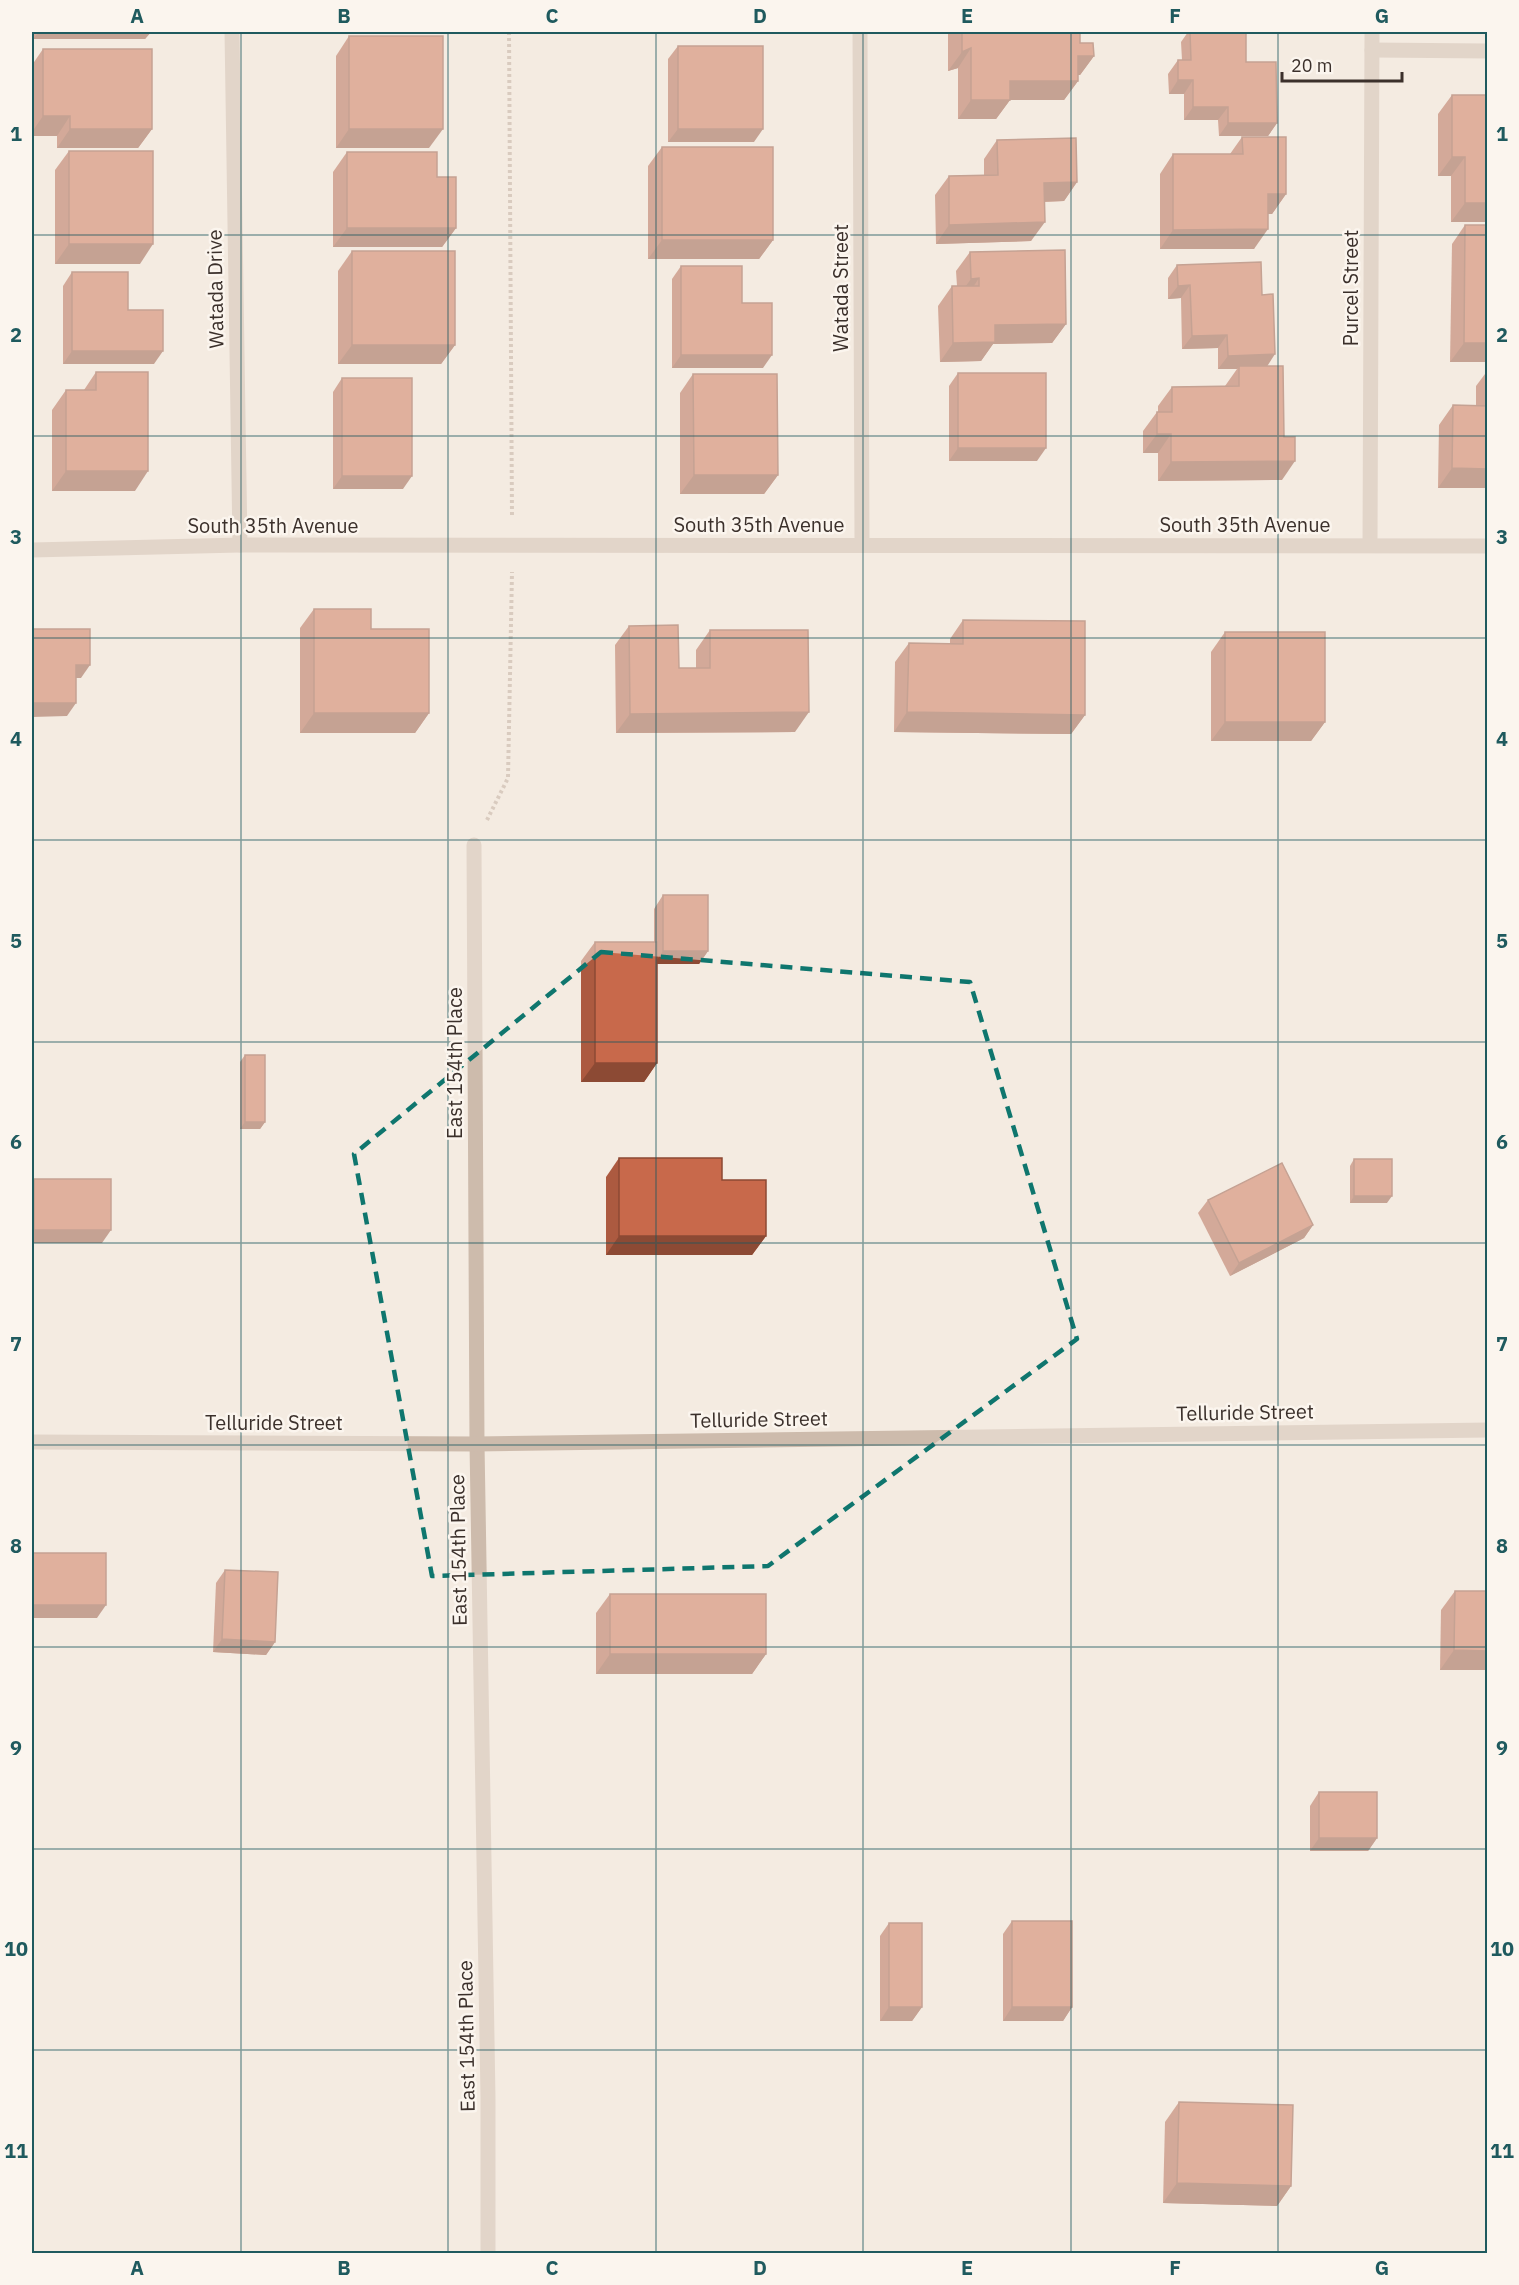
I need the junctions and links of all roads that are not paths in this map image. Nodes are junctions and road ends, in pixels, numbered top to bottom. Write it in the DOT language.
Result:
graph roads {
  1 [pos="232,32"];
  2 [pos="860,32"];
  3 [pos="1372,32"];
  4 [pos="1372,50"];
  5 [pos="1488,51"];
  6 [pos="862,544"];
  7 [pos="240,545"];
  8 [pos="1370,545"];
  9 [pos="1488,546"];
  10 [pos="32,550"];
  11 [pos="474,845"];
  12 [pos="1488,1430"];
  13 [pos="32,1442"];
  14 [pos="477,1444"];
  15 [pos="488,2253"];
  1 -- 7 [label="street, Watada Drive"];
  2 -- 6 [label="street, Watada Street"];
  3 -- 4 [label="street, Purcel Street"];
  4 -- 5 [label="street"];
  4 -- 8 [label="street, Purcel Street"];
  6 -- 7 [label="street, South 35th Avenue"];
  6 -- 8 [label="street, South 35th Avenue"];
  7 -- 10 [label="street, South 35th Avenue"];
  8 -- 9 [label="street, South 35th Avenue"];
  11 -- 14 [label="street, East 154th Place"];
  12 -- 14 [label="street, Telluride Street"];
  13 -- 14 [label="street, Telluride Street"];
  14 -- 15 [label="street, East 154th Place"];
}
